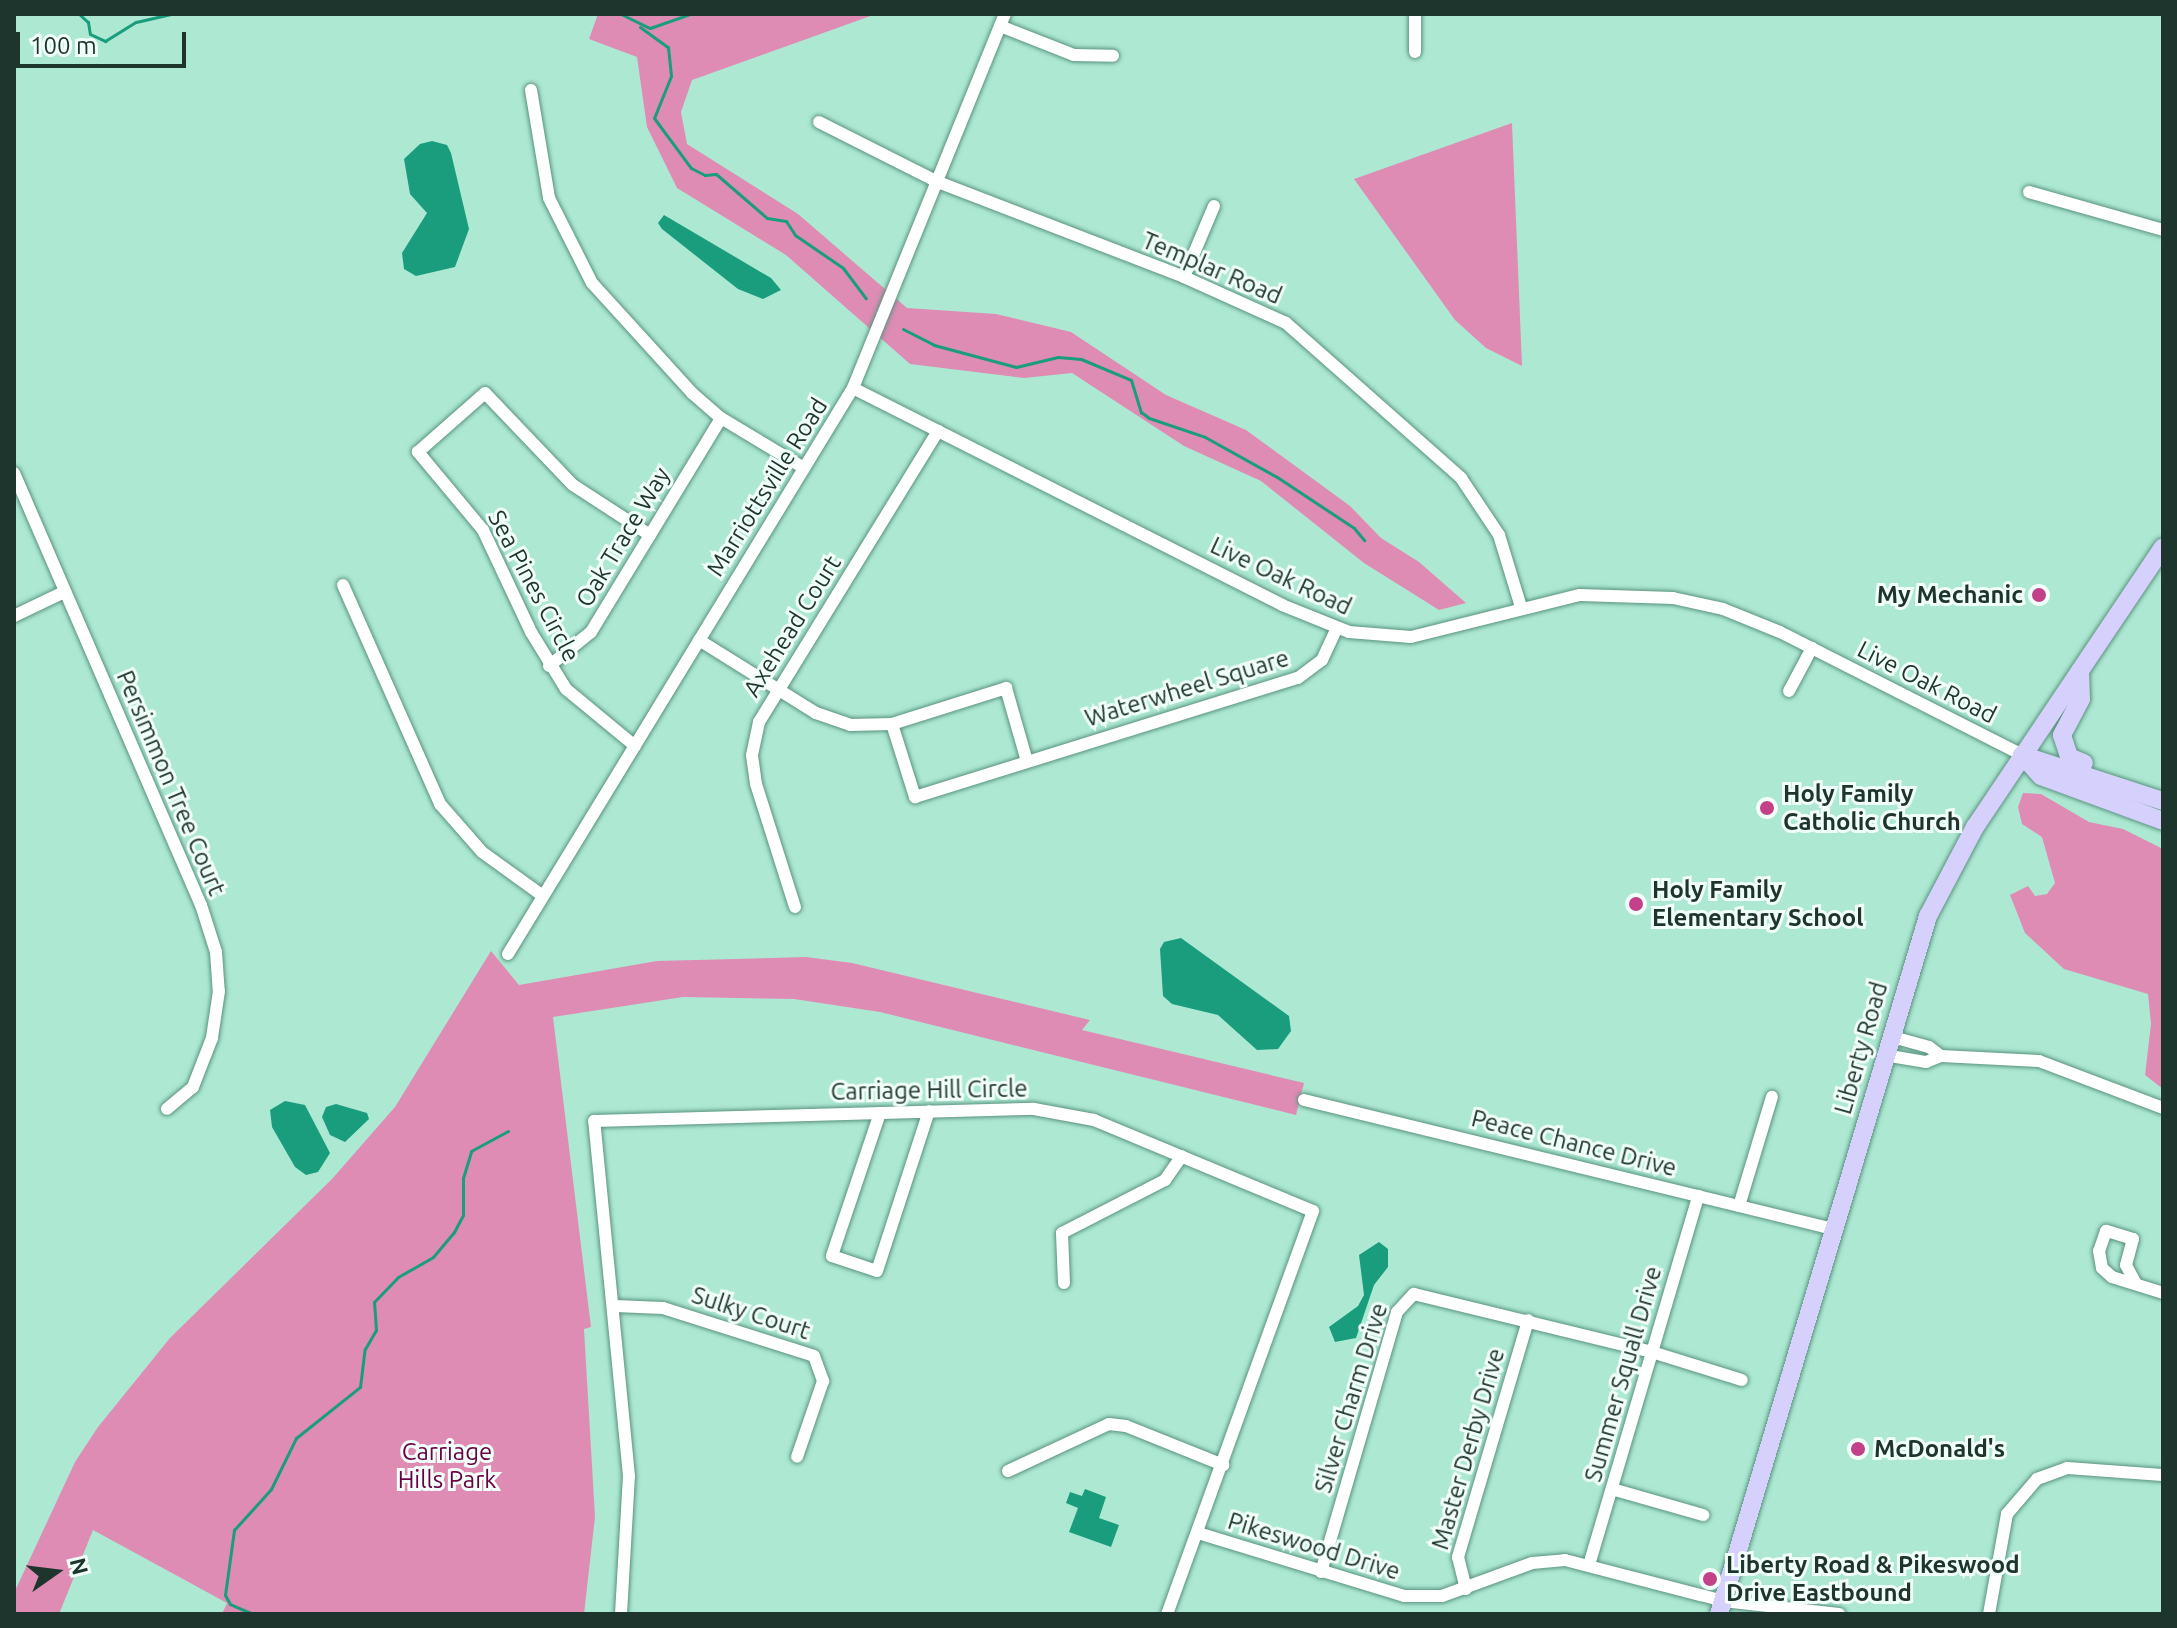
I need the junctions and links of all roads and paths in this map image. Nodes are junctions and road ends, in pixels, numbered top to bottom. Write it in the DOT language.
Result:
graph roads {
  1 [pos="1415,14"];
  2 [pos="1002,20"];
  3 [pos="1415,52"];
  4 [pos="1113,56"];
  5 [pos="531,90"];
  6 [pos="819,122"];
  7 [pos="938,182"];
  8 [pos="2029,192"];
  9 [pos="1214,206"];
  10 [pos="2163,230"];
  11 [pos="1184,277"];
  12 [pos="853,388"];
  13 [pos="721,418"];
  14 [pos="938,431"];
  15 [pos="804,468"];
  16 [pos="14,473"];
  17 [pos="650,535"];
  18 [pos="2163,547"];
  19 [pos="343,585"];
  20 [pos="64,592"];
  21 [pos="1521,607"];
  22 [pos="14,616"];
  23 [pos="1337,628"];
  24 [pos="699,640"];
  25 [pos="1812,648"];
  26 [pos="549,666"];
  27 [pos="2080,671"];
  28 [pos="778,691"];
  29 [pos="1789,691"];
  30 [pos="892,724"];
  31 [pos="635,746"];
  32 [pos="2022,755"];
  33 [pos="1027,761"];
  34 [pos="2101,778"];
  35 [pos="2163,801"];
  36 [pos="2163,821"];
  37 [pos="543,896"];
  38 [pos="795,907"];
  39 [pos="508,954"];
  40 [pos="1889,1036"];
  41 [pos="1884,1055"];
  42 [pos="1941,1056"];
  43 [pos="1772,1097"];
  44 [pos="1304,1100"];
  45 [pos="2163,1108"];
  46 [pos="167,1109"];
  47 [pos="929,1111"];
  48 [pos="880,1113"];
  49 [pos="1182,1156"];
  50 [pos="1698,1196"];
  51 [pos="1739,1206"];
  52 [pos="1833,1229"];
  53 [pos="2135,1282"];
  54 [pos="1064,1283"];
  55 [pos="2163,1293"];
  56 [pos="615,1306"];
  57 [pos="1528,1320"];
  58 [pos="1652,1352"];
  59 [pos="1742,1380"];
  60 [pos="797,1457"];
  61 [pos="1223,1465"];
  62 [pos="1008,1471"];
  63 [pos="2163,1475"];
  64 [pos="1612,1489"];
  65 [pos="1703,1515"];
  66 [pos="1198,1533"];
  67 [pos="1589,1565"];
  68 [pos="1321,1572"];
  69 [pos="1466,1589"];
  70 [pos="1721,1608"];
  71 [pos="621,1614"];
  72 [pos="1167,1614"];
  73 [pos="1839,1614"];
  74 [pos="1989,1614"];
  1 -- 3 [label="street"];
  2 -- 4 [label="street"];
  2 -- 7 [label="street, Marriottsville Road"];
  5 -- 13 [label="street"];
  6 -- 7 [label="street, Templar Road"];
  7 -- 11 [label="street, Templar Road"];
  7 -- 12 [label="street, Marriottsville Road"];
  8 -- 10 [label="street"];
  9 -- 11 [label="street"];
  11 -- 21 [label="street, Templar Road"];
  12 -- 14 [label="street, Live Oak Road"];
  12 -- 15 [label="street, Marriottsville Road"];
  13 -- 15 [label="street"];
  13 -- 17 [label="street, Oak Trace Way"];
  14 -- 23 [label="street, Live Oak Road"];
  14 -- 28 [label="street, Axehead Court"];
  15 -- 24 [label="street, Marriottsville Road"];
  16 -- 20 [label="street, Persimmon Tree Court"];
  17 -- 26 [label="street, Oak Trace Way"];
  17 -- 26 [label="street, Sea Pines Circle"];
  18 -- 27 [label="main road, Liberty Road"];
  19 -- 37 [label="street"];
  20 -- 22 [label="street"];
  20 -- 46 [label="street, Persimmon Tree Court"];
  21 -- 23 [label="street, Live Oak Road"];
  21 -- 25 [label="street, Live Oak Road"];
  23 -- 33 [label="street, Waterwheel Square"];
  24 -- 28 [label="street"];
  24 -- 31 [label="street, Marriottsville Road"];
  25 -- 29 [label="street"];
  25 -- 32 [label="street, Live Oak Road"];
  26 -- 31 [label="street, Sea Pines Circle"];
  27 -- 32 [label="main road, Liberty Road"];
  27 -- 34 [label="main road"];
  28 -- 30 [label="street"];
  28 -- 38 [label="street, Axehead Court"];
  30 -- 33 [label="street, Waterwheel Square"];
  30 -- 33 [label="street"];
  31 -- 37 [label="street, Marriottsville Road"];
  32 -- 34 [label="main road"];
  32 -- 36 [label="main road"];
  32 -- 40 [label="main road, Liberty Road"];
  34 -- 35 [label="main road"];
  37 -- 39 [label="street, Marriottsville Road"];
  40 -- 41 [label="main road, Liberty Road"];
  40 -- 42 [label="street"];
  41 -- 42 [label="street"];
  41 -- 52 [label="main road, Liberty Road"];
  42 -- 45 [label="street"];
  43 -- 51 [label="street"];
  44 -- 50 [label="street, Peace Chance Drive"];
  47 -- 48 [label="street, Carriage Hill Circle"];
  47 -- 48 [label="street"];
  47 -- 49 [label="street, Carriage Hill Circle"];
  48 -- 56 [label="street, Carriage Hill Circle"];
  49 -- 54 [label="street"];
  49 -- 61 [label="street, Carriage Hill Circle"];
  50 -- 51 [label="street, Peace Chance Drive"];
  50 -- 58 [label="street, Summer Squall Drive"];
  51 -- 52 [label="street, Peace Chance Drive"];
  52 -- 70 [label="main road, Liberty Road"];
  53 -- 53 [label="street"];
  53 -- 55 [label="street"];
  56 -- 60 [label="street, Sulky Court"];
  56 -- 71 [label="street, Carriage Hill Circle"];
  57 -- 58 [label="street, Silver Charm Drive"];
  57 -- 68 [label="street, Silver Charm Drive"];
  57 -- 69 [label="street, Master Derby Drive"];
  58 -- 59 [label="street, Silver Charm Drive"];
  58 -- 64 [label="street, Summer Squall Drive"];
  61 -- 62 [label="street"];
  61 -- 66 [label="street, Carriage Hill Circle"];
  63 -- 74 [label="street"];
  64 -- 65 [label="street"];
  64 -- 67 [label="street, Summer Squall Drive"];
  66 -- 68 [label="street, Pikeswood Drive"];
  66 -- 72 [label="street, Carriage Hill Circle"];
  67 -- 69 [label="street, Pikeswood Drive"];
  67 -- 70 [label="street, Pikeswood Drive"];
  68 -- 69 [label="street, Pikeswood Drive"];
  70 -- 73 [label="street, Pikeswood Drive"];
}
